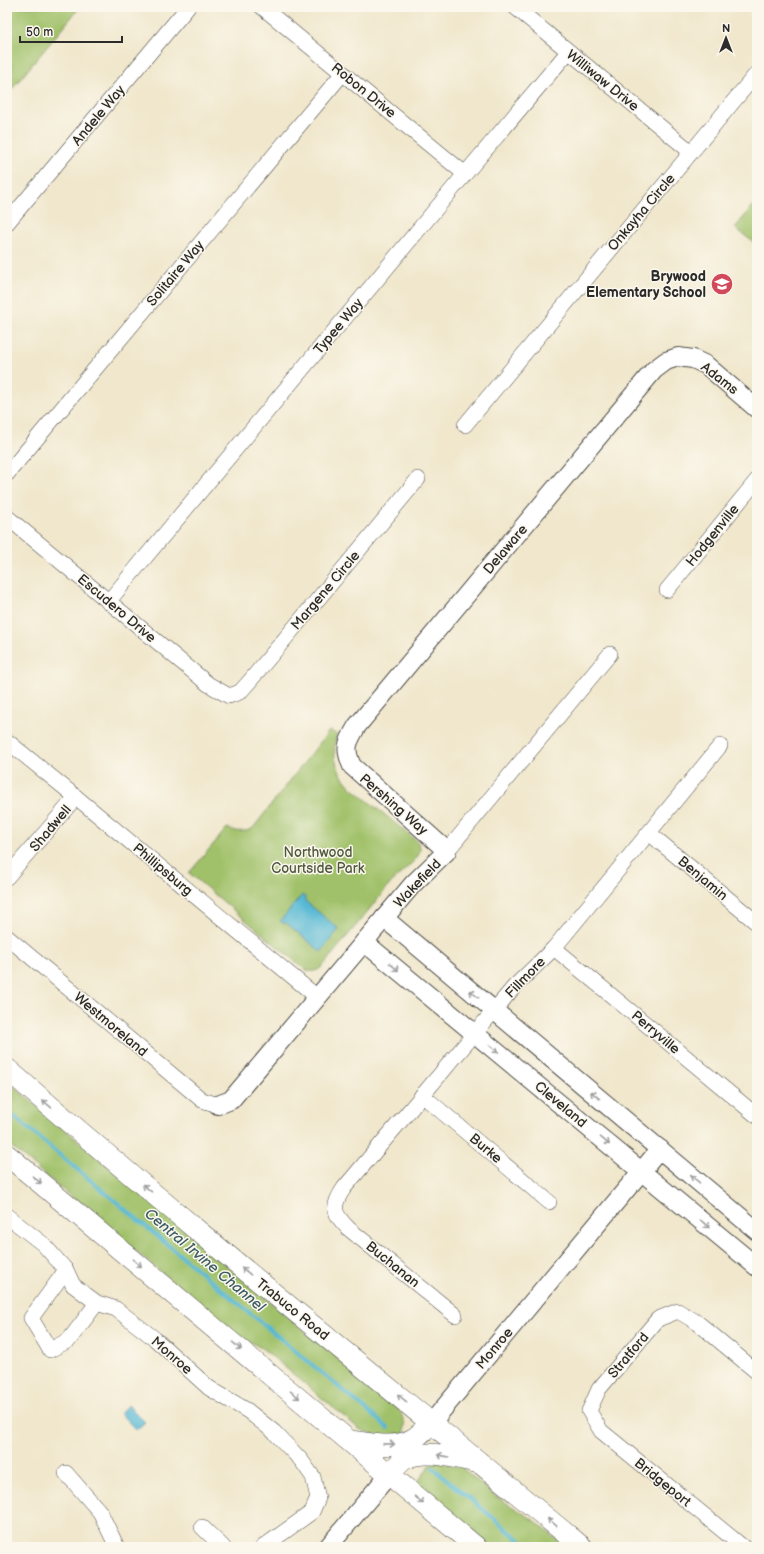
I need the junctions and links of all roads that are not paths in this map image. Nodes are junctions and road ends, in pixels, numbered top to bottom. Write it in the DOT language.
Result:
graph roads {
  1 [pos="188,7"];
  2 [pos="262,7"];
  3 [pos="514,7"];
  4 [pos="568,52"];
  5 [pos="343,73"];
  6 [pos="757,73"];
  7 [pos="692,152"];
  8 [pos="465,174"];
  9 [pos="7,223"];
  10 [pos="678,357"];
  11 [pos="757,409"];
  12 [pos="465,425"];
  13 [pos="7,474"];
  14 [pos="418,478"];
  15 [pos="757,480"];
  16 [pos="7,516"];
  17 [pos="667,590"];
  18 [pos="108,602"];
  19 [pos="610,654"];
  20 [pos="229,696"];
  21 [pos="7,742"];
  22 [pos="720,746"];
  23 [pos="347,754"];
  24 [pos="76,797"];
  25 [pos="648,833"];
  26 [pos="447,851"];
  27 [pos="7,877"];
  28 [pos="384,918"];
  29 [pos="757,923"];
  30 [pos="7,938"];
  31 [pos="364,942"];
  32 [pos="554,948"];
  33 [pos="317,997"];
  34 [pos="494,1010"];
  35 [pos="475,1033"];
  36 [pos="7,1069"];
  37 [pos="422,1095"];
  38 [pos="218,1105"];
  39 [pos="757,1116"];
  40 [pos="660,1149"];
  41 [pos="7,1155"];
  42 [pos="641,1171"];
  43 [pos="549,1202"];
  44 [pos="336,1210"];
  45 [pos="7,1216"];
  46 [pos="757,1230"];
  47 [pos="757,1268"];
  48 [pos="66,1270"];
  49 [pos="98,1303"];
  50 [pos="455,1315"];
  51 [pos="757,1372"];
  52 [pos="589,1411"];
  53 [pos="432,1422"];
  54 [pos="350,1441"];
  55 [pos="481,1463"];
  56 [pos="66,1473"];
  57 [pos="389,1475"];
  58 [pos="202,1527"];
  59 [pos="117,1547"];
  60 [pos="223,1547"];
  61 [pos="263,1547"];
  62 [pos="328,1547"];
  63 [pos="476,1547"];
  64 [pos="582,1547"];
  65 [pos="743,1547"];
  1 -- 9 [label="street, Andele Way"];
  2 -- 5 [label="street, Robon Drive"];
  3 -- 4 [label="street, Williwaw Drive"];
  4 -- 7 [label="street, Williwaw Drive"];
  4 -- 8 [label="street, Typee Way"];
  5 -- 8 [label="street, Robon Drive"];
  5 -- 13 [label="street, Solitaire Way"];
  6 -- 7 [label="street, Onkayha Circle"];
  7 -- 12 [label="street, Onkayha Circle"];
  8 -- 18 [label="street, Typee Way"];
  10 -- 11 [label="street, Adams"];
  10 -- 23 [label="street, Delaware"];
  14 -- 20 [label="street, Margene Circle"];
  15 -- 17 [label="street, Hodgenville"];
  16 -- 18 [label="street, Escudero Drive"];
  18 -- 20 [label="street, Escudero Drive"];
  19 -- 26 [label="street, Wakefield"];
  21 -- 24 [label="street, Phillipsburg"];
  22 -- 25 [label="street, Fillmore"];
  23 -- 26 [label="street, Pershing Way"];
  24 -- 27 [label="street, Shadwell"];
  24 -- 33 [label="street, Phillipsburg"];
  25 -- 29 [label="street, Benjamin"];
  25 -- 32 [label="street, Fillmore"];
  26 -- 28 [label="street, Wakefield"];
  28 -- 31 [label="street, Wakefield"];
  34 -- 28 [label="street, Cleveland, one-way"];
  30 -- 38 [label="street, Westmoreland"];
  31 -- 33 [label="street, Wakefield"];
  31 -- 35 [label="street, Cleveland, one-way"];
  32 -- 34 [label="street, Fillmore"];
  32 -- 39 [label="street, Perryville"];
  33 -- 38 [label="street, Wakefield"];
  34 -- 35 [label="street, Fillmore"];
  40 -- 34 [label="street, Cleveland, one-way"];
  35 -- 37 [label="street, Fillmore"];
  35 -- 42 [label="street, Cleveland, one-way"];
  53 -- 36 [label="main road, Trabuco Road, one-way"];
  37 -- 43 [label="street, Burke"];
  37 -- 44 [label="street, Fillmore"];
  40 -- 42 [label="street, Monroe"];
  46 -- 40 [label="street, Cleveland, one-way"];
  41 -- 54 [label="main road, one-way"];
  42 -- 47 [label="street, Cleveland, one-way"];
  42 -- 53 [label="street, Monroe"];
  44 -- 50 [label="street, Buchanan"];
  45 -- 48 [label="street, Monroe"];
  48 -- 49 [label="street, Monroe"];
  48 -- 49 [label="street"];
  49 -- 61 [label="street, Monroe"];
  51 -- 52 [label="street, Stratford"];
  52 -- 65 [label="street, Bridgeport"];
  54 -- 53 [label="main road, one-way"];
  53 -- 55 [label="main road, Trabuco Road"];
  53 -- 57 [label="street, Monroe"];
  54 -- 57 [label="main road"];
  55 -- 57 [label="main road, one-way"];
  64 -- 55 [label="main road, Trabuco Road, one-way"];
  56 -- 59 [label="street"];
  57 -- 62 [label="street, Monroe"];
  57 -- 63 [label="main road, one-way"];
  58 -- 60 [label="street"];
}
